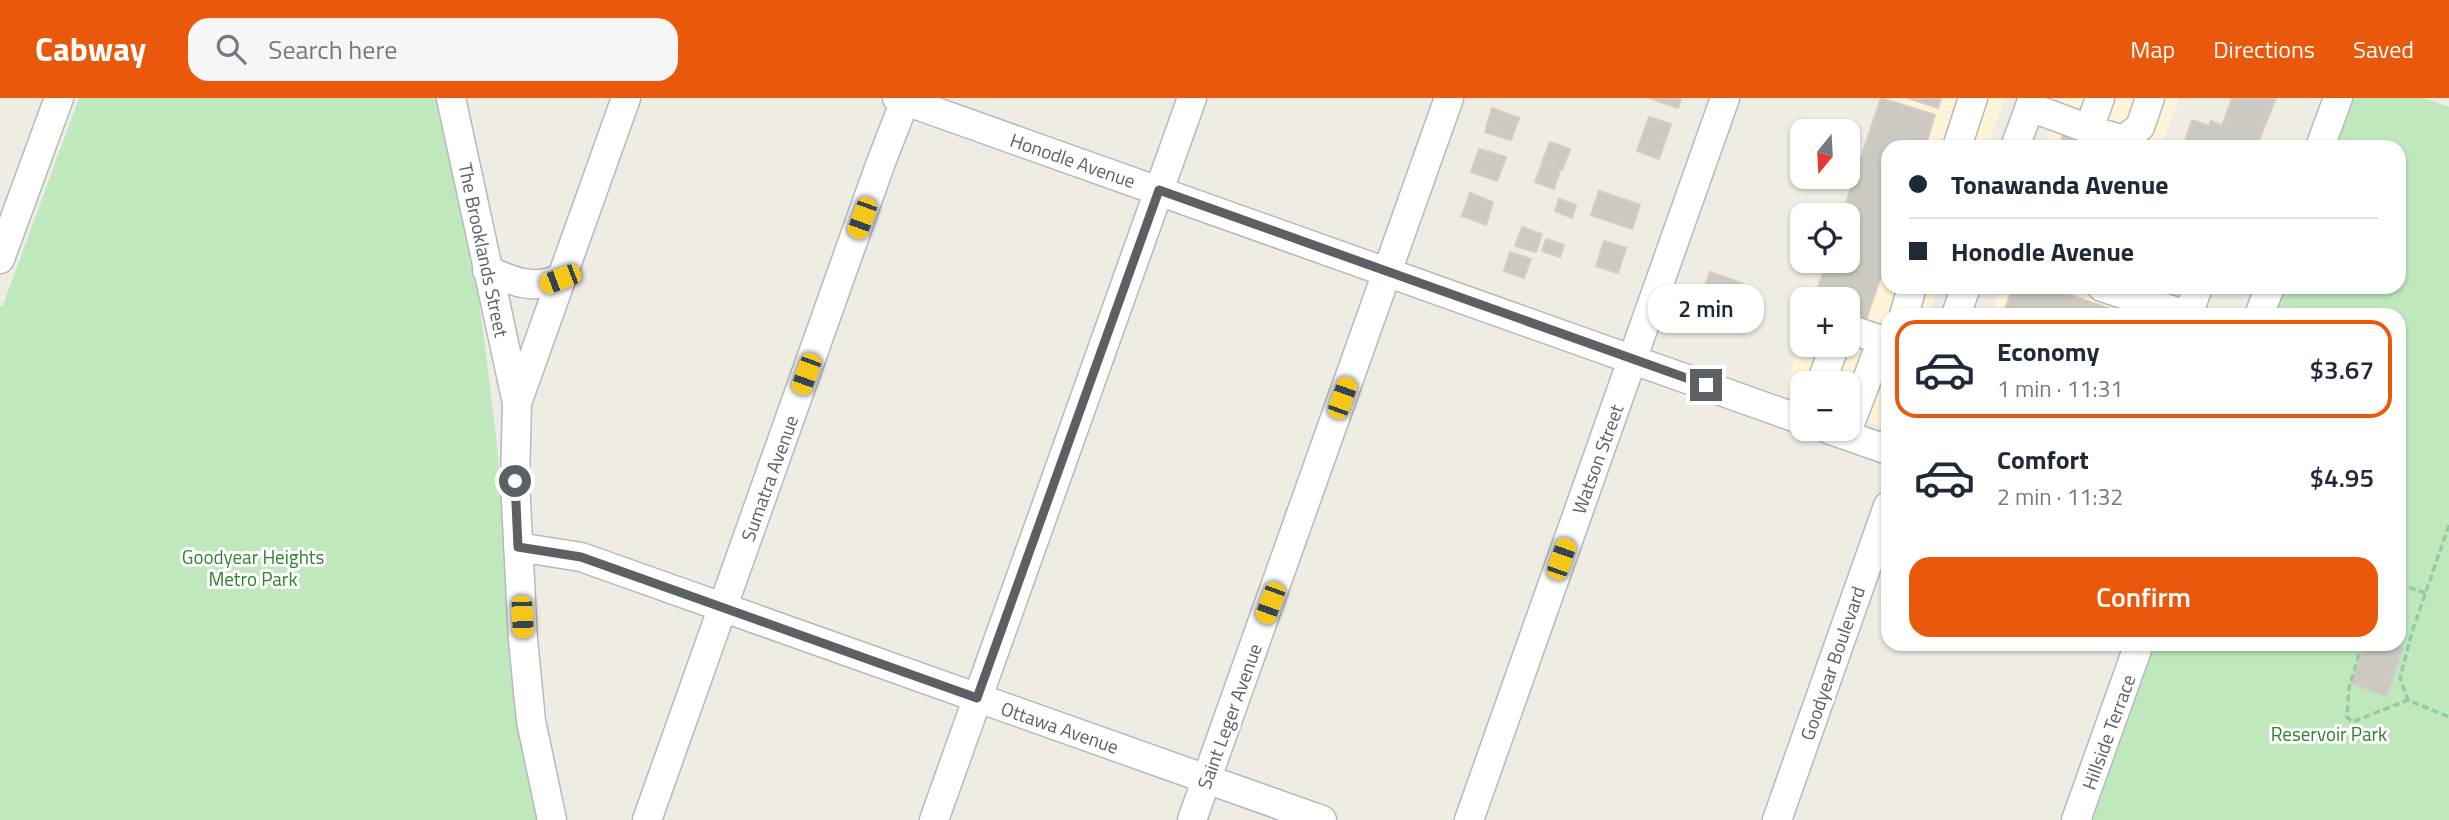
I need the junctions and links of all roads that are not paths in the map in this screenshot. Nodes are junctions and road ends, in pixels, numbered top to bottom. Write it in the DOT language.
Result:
graph roads {
  1 [pos="59,98"];
  2 [pos="451,98"];
  3 [pos="626,98"];
  4 [pos="1192,98"];
  5 [pos="1449,98"];
  6 [pos="1725,98"];
  7 [pos="1973,98"];
  8 [pos="2100,98"];
  9 [pos="2150,98"];
  10 [pos="2338,98"];
  11 [pos="903,99"];
  12 [pos="2031,102"];
  13 [pos="2089,129"];
  14 [pos="1959,140"];
  15 [pos="2017,140"];
  16 [pos="2323,140"];
  17 [pos="1159,190"];
  18 [pos="0,259"];
  19 [pos="487,270"];
  20 [pos="1388,272"];
  21 [pos="560,279"];
  22 [pos="2123,294"];
  23 [pos="2166,308"];
  24 [pos="1860,333"];
  25 [pos="1881,340"];
  26 [pos="1881,342"];
  27 [pos="1633,359"];
  28 [pos="1860,390"];
  29 [pos="517,403"];
  30 [pos="1790,416"];
  31 [pos="1860,438"];
  32 [pos="1881,447"];
  33 [pos="1881,526"];
  34 [pos="518,547"];
  35 [pos="723,608"];
  36 [pos="2136,651"];
  37 [pos="977,698"];
  38 [pos="1207,780"];
  39 [pos="552,820"];
  40 [pos="647,820"];
  41 [pos="934,820"];
  42 [pos="1192,820"];
  43 [pos="1322,820"];
  44 [pos="1469,820"];
  45 [pos="1777,820"];
  46 [pos="2076,820"];
  1 -- 18 [label="street"];
  2 -- 19 [label="street, The Brooklands Street"];
  3 -- 21 [label="street"];
  4 -- 17 [label="street"];
  5 -- 20 [label="street, Saint Leger Avenue"];
  6 -- 27 [label="street, Watson Street"];
  7 -- 14 [label="street"];
  8 -- 13 [label="street"];
  9 -- 13 [label="street"];
  10 -- 16 [label="street"];
  11 -- 17 [label="street, Honodle Avenue"];
  11 -- 35 [label="street, Sumatra Avenue"];
  12 -- 13 [label="street"];
  12 -- 15 [label="street"];
  17 -- 20 [label="street, Honodle Avenue"];
  17 -- 37 [label="street"];
  19 -- 21 [label="street"];
  19 -- 29 [label="street, The Brooklands Street"];
  20 -- 27 [label="street, Honodle Avenue"];
  20 -- 38 [label="street, Saint Leger Avenue"];
  21 -- 29 [label="street"];
  22 -- 23 [label="street"];
  24 -- 25 [label="street"];
  26 -- 28 [label="street"];
  27 -- 30 [label="street, Honodle Avenue"];
  27 -- 44 [label="street, Watson Street"];
  29 -- 34 [label="street"];
  31 -- 32 [label="street"];
  33 -- 45 [label="street, Goodyear Boulevard"];
  34 -- 35 [label="street, Ottawa Avenue"];
  34 -- 39 [label="street"];
  35 -- 37 [label="street, Ottawa Avenue"];
  35 -- 40 [label="street, Sumatra Avenue"];
  36 -- 46 [label="street, Hillside Terrace"];
  37 -- 38 [label="street, Ottawa Avenue"];
  37 -- 41 [label="street"];
  38 -- 42 [label="street, Saint Leger Avenue"];
  38 -- 43 [label="street, Ottawa Avenue"];
}
